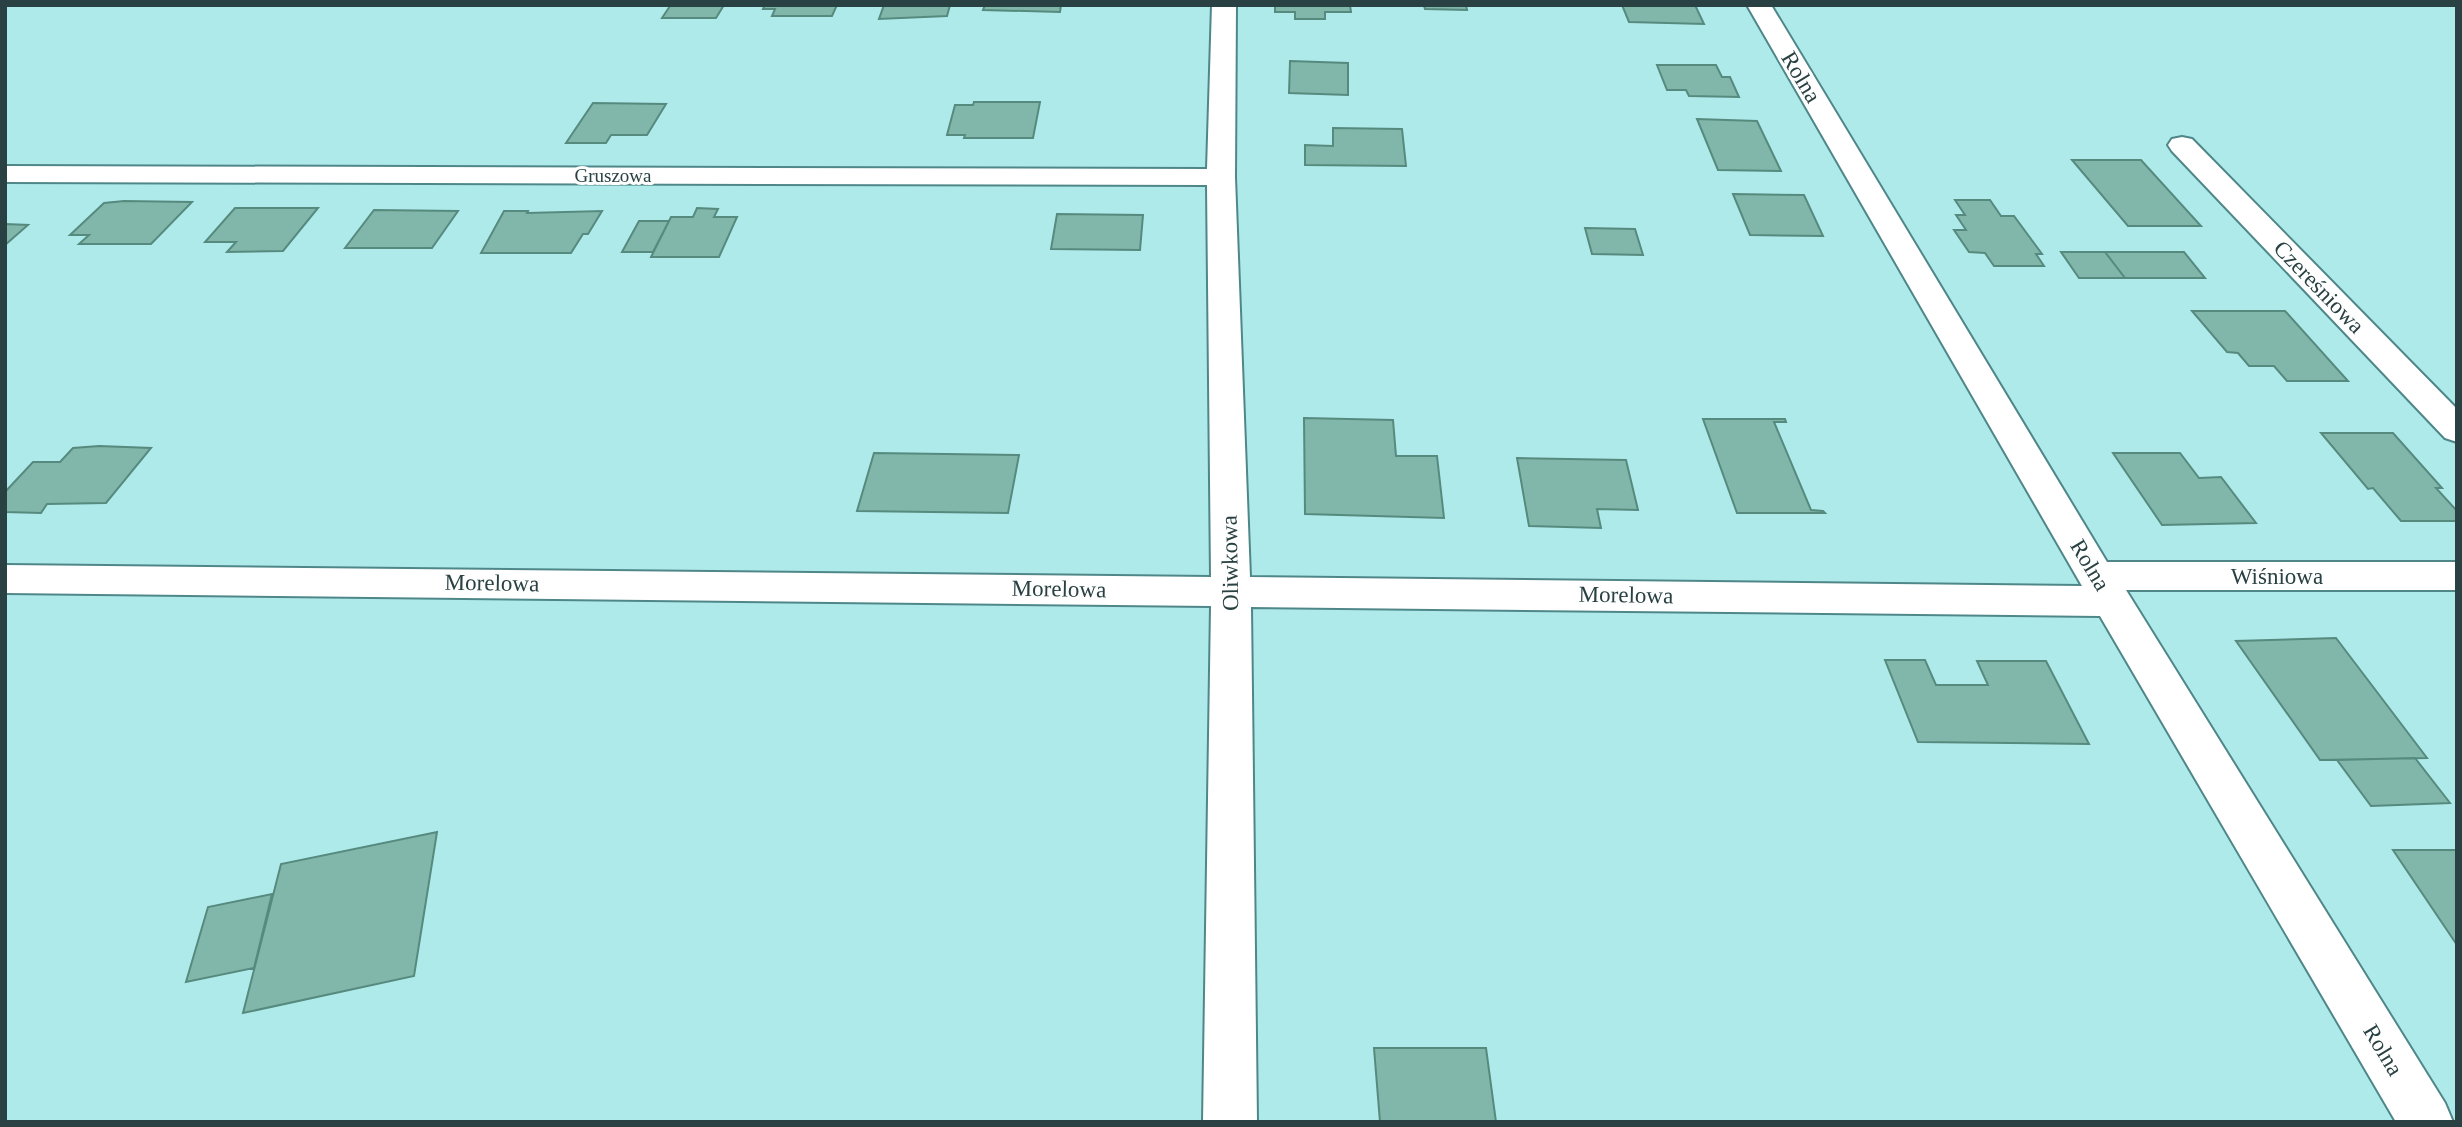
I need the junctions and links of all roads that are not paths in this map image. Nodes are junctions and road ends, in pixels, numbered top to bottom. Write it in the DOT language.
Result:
graph roads {
  1 [pos="1224,5"];
  2 [pos="1759,5"];
  3 [pos="2182,145"];
  4 [pos="5,173"];
  5 [pos="1221,177"];
  6 [pos="2457,430"];
  7 [pos="2457,576"];
  8 [pos="5,579"];
  9 [pos="2105,589"];
  10 [pos="1231,590"];
  11 [pos="1230,1122"];
  12 [pos="2426,1122"];
  1 -- 5 [label="street, Oliwkowa"];
  2 -- 9 [label="street, Rolna"];
  3 -- 6 [label="street, Czereśniowa"];
  4 -- 5 [label="street, Gruszowa"];
  5 -- 10 [label="street, Oliwkowa"];
  7 -- 9 [label="street, Wiśniowa"];
  8 -- 10 [label="street, Morelowa"];
  9 -- 10 [label="street, Morelowa"];
  9 -- 12 [label="street, Rolna"];
  10 -- 11 [label="street, Oliwkowa"];
}
